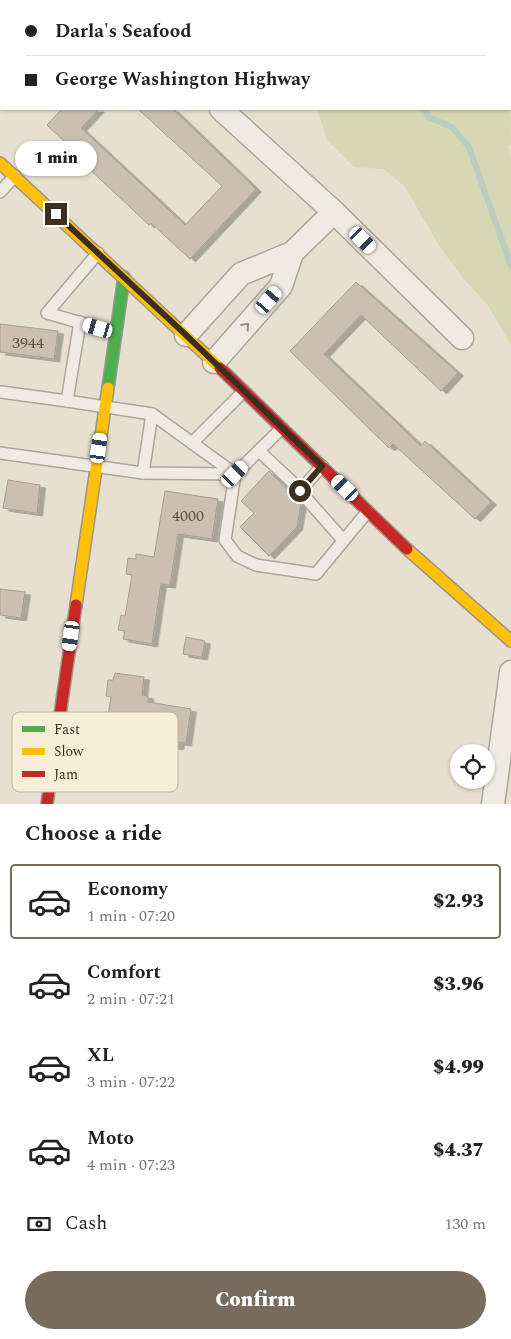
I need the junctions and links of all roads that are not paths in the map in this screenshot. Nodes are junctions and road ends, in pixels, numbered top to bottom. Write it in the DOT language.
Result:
graph roads {
  1 [pos="231,112"];
  2 [pos="0,162"];
  3 [pos="15,176"];
  4 [pos="0,192"];
  5 [pos="334,212"];
  6 [pos="292,252"];
  7 [pos="98,253"];
  8 [pos="124,277"];
  9 [pos="80,322"];
  10 [pos="116,333"];
  11 [pos="186,335"];
  12 [pos="462,338"];
  13 [pos="214,362"];
  14 [pos="244,390"];
  15 [pos="1,392"];
  16 [pos="67,401"];
  17 [pos="105,408"];
  18 [pos="152,414"];
  19 [pos="282,428"];
  20 [pos="192,443"];
  21 [pos="258,451"];
  22 [pos="0,453"];
  23 [pos="322,466"];
  24 [pos="96,467"];
  25 [pos="143,473"];
  26 [pos="235,474"];
  27 [pos="300,491"];
  28 [pos="368,510"];
  29 [pos="343,540"];
  30 [pos="511,641"];
  31 [pos="511,672"];
  32 [pos="60,712"];
  33 [pos="493,804"];
  1 -- 5 [label="street"];
  2 -- 3 [label="main road"];
  3 -- 4 [label="lane"];
  3 -- 7 [label="main road"];
  5 -- 6 [label="street"];
  5 -- 12 [label="street"];
  6 -- 11 [label="street"];
  13 -- 6 [label="street, one-way"];
  7 -- 8 [label="main road"];
  7 -- 9 [label="lane"];
  8 -- 10 [label="main road"];
  8 -- 11 [label="main road"];
  9 -- 10 [label="lane"];
  9 -- 16 [label="lane"];
  10 -- 17 [label="main road"];
  11 -- 13 [label="main road"];
  13 -- 14 [label="main road"];
  14 -- 19 [label="main road"];
  14 -- 20 [label="lane"];
  15 -- 16 [label="lane"];
  16 -- 17 [label="lane"];
  17 -- 18 [label="lane"];
  17 -- 24 [label="main road"];
  18 -- 20 [label="lane"];
  18 -- 25 [label="lane"];
  19 -- 21 [label="lane"];
  19 -- 23 [label="main road"];
  20 -- 26 [label="lane"];
  21 -- 26 [label="lane"];
  21 -- 27 [label="lane"];
  22 -- 24 [label="lane"];
  23 -- 27 [label="lane"];
  23 -- 28 [label="main road"];
  24 -- 25 [label="lane"];
  24 -- 32 [label="main road"];
  25 -- 26 [label="lane"];
  26 -- 29 [label="lane"];
  27 -- 29 [label="lane"];
  28 -- 29 [label="lane"];
  28 -- 30 [label="main road"];
  31 -- 33 [label="street"];
}
